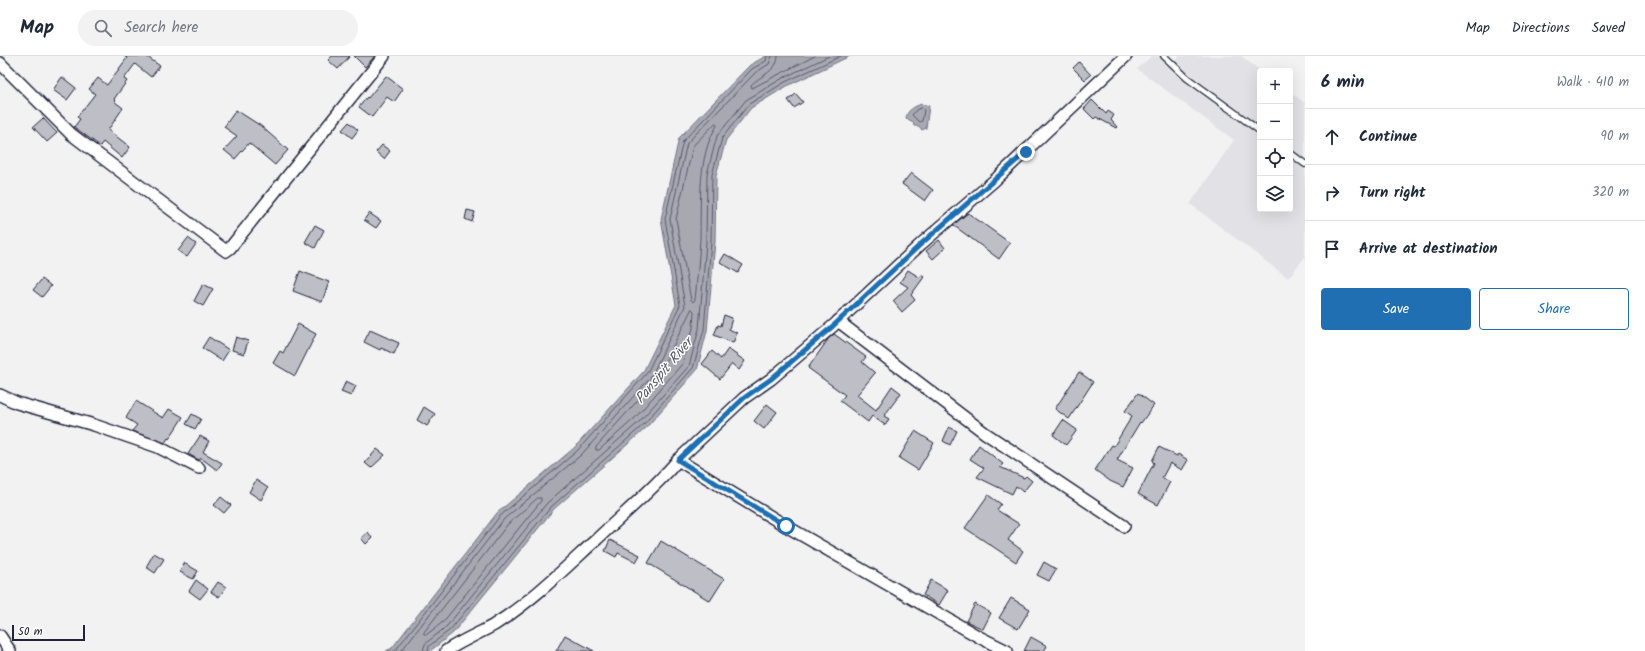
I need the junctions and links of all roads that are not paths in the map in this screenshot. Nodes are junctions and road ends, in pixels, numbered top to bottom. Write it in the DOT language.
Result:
graph roads {
  1 [pos="384,56"];
  2 [pos="1126,56"];
  3 [pos="1164,56"];
  4 [pos="0,62"];
  5 [pos="1257,129"];
  6 [pos="1293,155"];
  7 [pos="1305,164"];
  8 [pos="838,321"];
  9 [pos="0,395"];
  10 [pos="678,460"];
  11 [pos="199,468"];
  12 [pos="1124,526"];
  13 [pos="0,636"];
  14 [pos="10,651"];
  15 [pos="446,651"];
  16 [pos="1007,651"];
  1 -- 4 [label="street"];
  2 -- 8 [label="street"];
  3 -- 5 [label="lane"];
  6 -- 7 [label="lane"];
  8 -- 10 [label="street"];
  8 -- 12 [label="street"];
  9 -- 11 [label="street"];
  10 -- 15 [label="street"];
  10 -- 16 [label="street"];
  13 -- 14 [label="street"];
}
